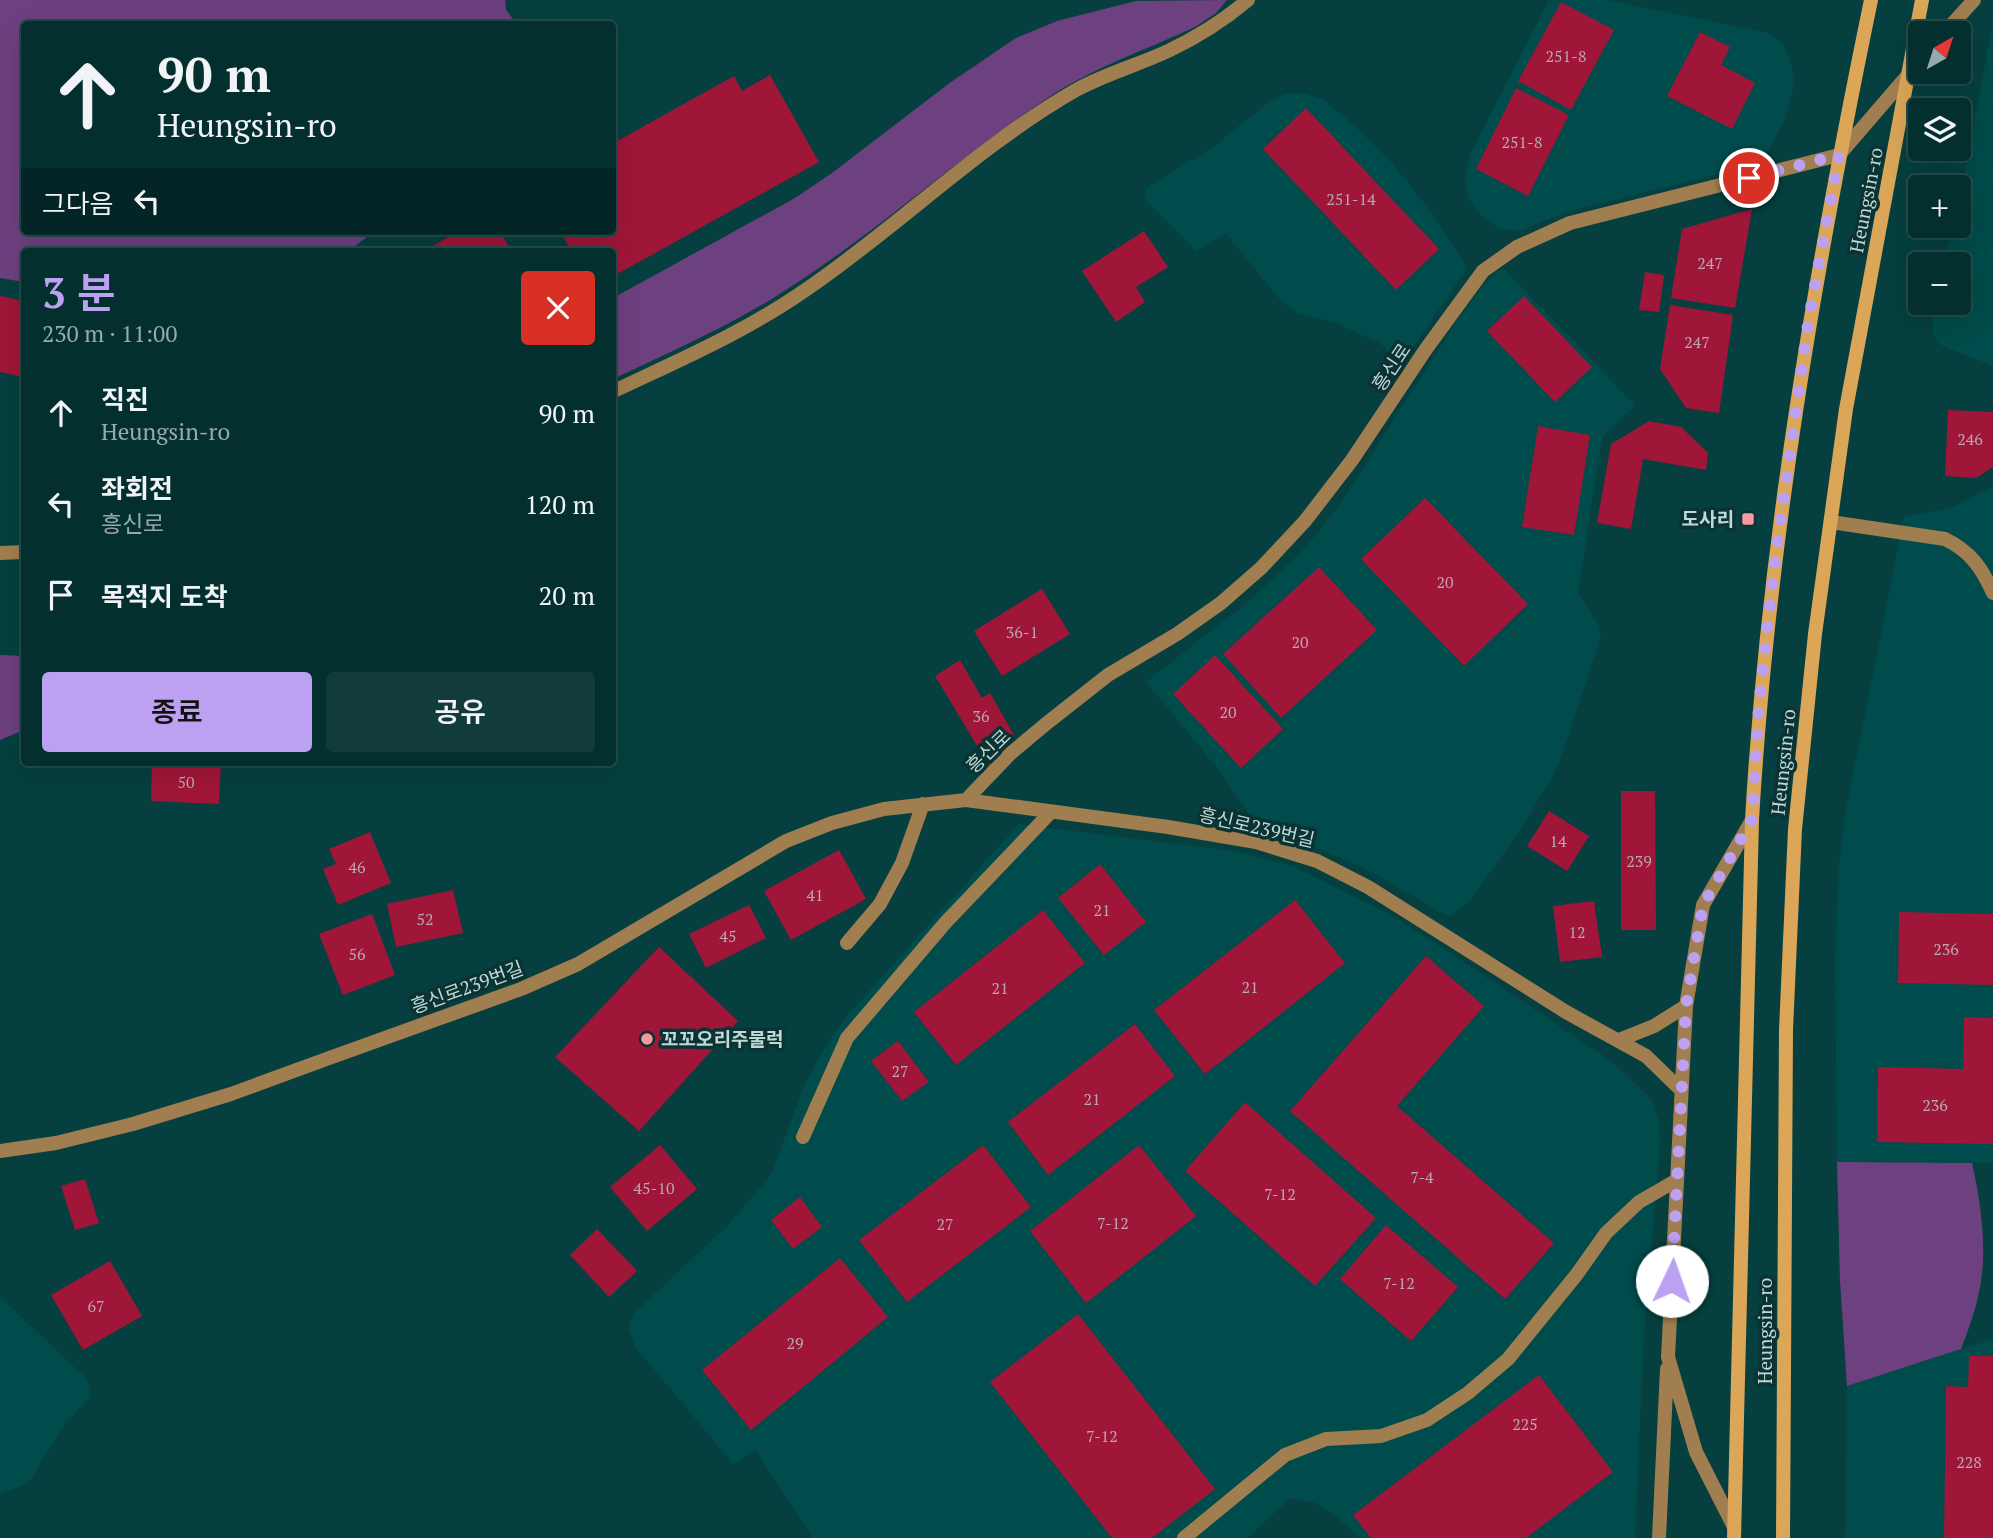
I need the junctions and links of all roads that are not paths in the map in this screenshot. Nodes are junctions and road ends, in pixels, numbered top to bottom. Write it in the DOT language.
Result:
graph roads {
  1 [pos="1248,0"];
  2 [pos="1871,0"];
  3 [pos="1922,0"];
  4 [pos="1974,0"];
  5 [pos="1920,21"];
  6 [pos="1955,21"];
  7 [pos="1908,74"];
  8 [pos="1911,84"];
  9 [pos="1839,155"];
  10 [pos="616,390"];
  11 [pos="1832,522"];
  12 [pos="21,552"];
  13 [pos="0,553"];
  14 [pos="1993,593"];
  15 [pos="966,800"];
  16 [pos="923,804"];
  17 [pos="1051,812"];
  18 [pos="1752,820"];
  19 [pos="847,943"];
  20 [pos="1686,1006"];
  21 [pos="1619,1040"];
  22 [pos="1681,1090"];
  23 [pos="803,1137"];
  24 [pos="0,1151"];
  25 [pos="1677,1180"];
  26 [pos="1668,1357"];
  27 [pos="1734,1533"];
  28 [pos="1184,1538"];
  29 [pos="1659,1538"];
  30 [pos="1783,1538"];
  1 -- 10 [label="lane"];
  2 -- 9 [label="main road, Heungsin-ro"];
  3 -- 5 [label="main road, Heungsin-ro"];
  4 -- 6 [label="lane"];
  7 -- 9 [label="lane"];
  8 -- 11 [label="main road, Heungsin-ro"];
  9 -- 15 [label="lane, 흥신로"];
  9 -- 18 [label="main road, Heungsin-ro"];
  11 -- 14 [label="lane"];
  11 -- 30 [label="main road, Heungsin-ro"];
  12 -- 13 [label="lane"];
  15 -- 16 [label="lane, 흥신로239번길"];
  15 -- 17 [label="lane, 흥신로239번길"];
  16 -- 19 [label="lane"];
  16 -- 24 [label="lane, 흥신로239번길"];
  17 -- 21 [label="lane, 흥신로239번길"];
  17 -- 23 [label="lane"];
  18 -- 20 [label="lane"];
  18 -- 27 [label="main road, Heungsin-ro"];
  20 -- 21 [label="lane"];
  20 -- 22 [label="lane"];
  21 -- 22 [label="lane, 흥신로239번길"];
  22 -- 25 [label="lane"];
  25 -- 26 [label="lane"];
  25 -- 28 [label="lane"];
  26 -- 27 [label="lane"];
  26 -- 29 [label="lane"];
}
